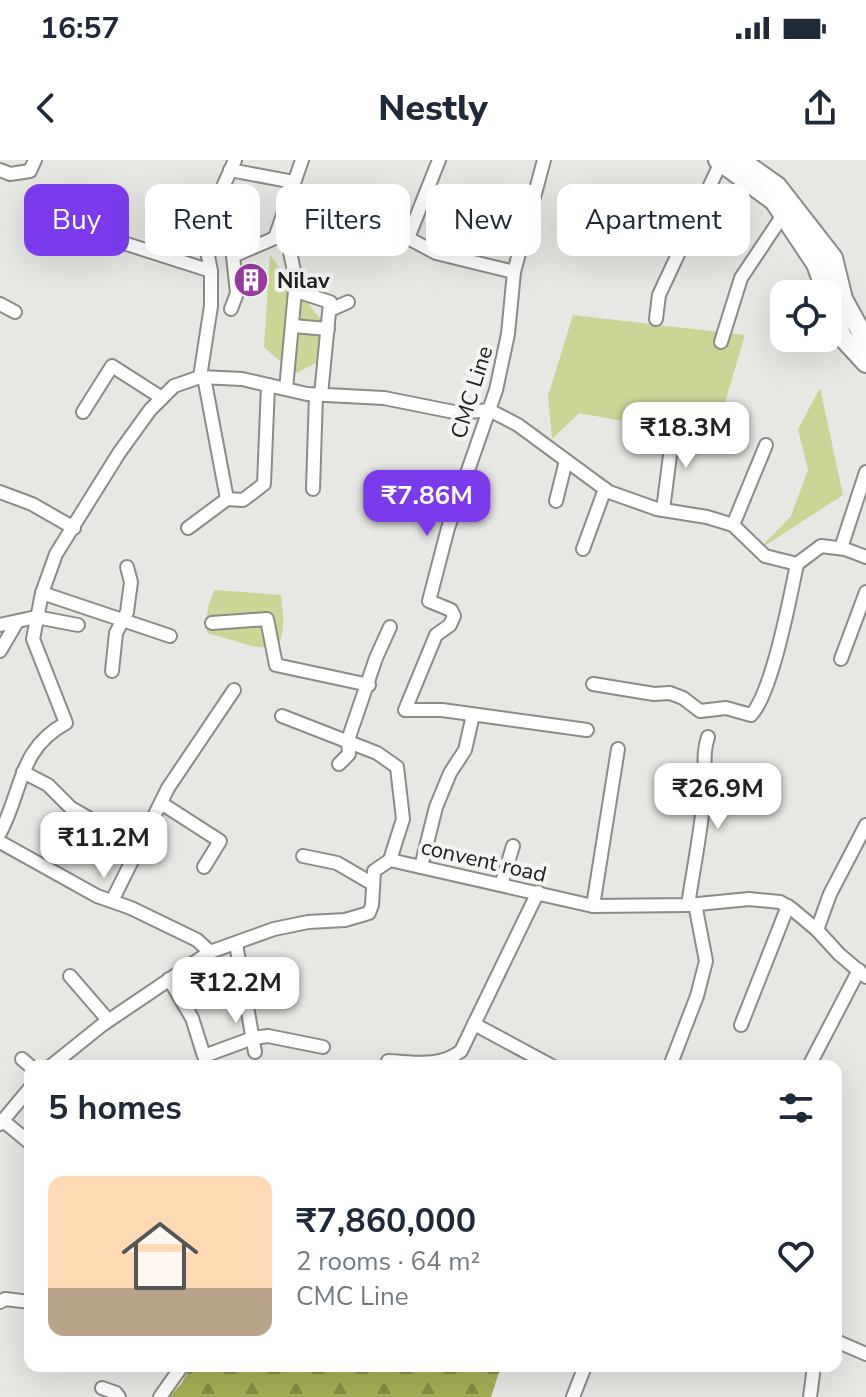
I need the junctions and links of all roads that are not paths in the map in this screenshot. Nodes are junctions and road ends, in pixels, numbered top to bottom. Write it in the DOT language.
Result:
graph roads {
  1 [pos="35,160"];
  2 [pos="302,160"];
  3 [pos="439,160"];
  4 [pos="544,160"];
  5 [pos="726,161"];
  6 [pos="233,165"];
  7 [pos="0,170"];
  8 [pos="294,182"];
  9 [pos="783,215"];
  10 [pos="410,233"];
  11 [pos="410,239"];
  12 [pos="276,240"];
  13 [pos="129,245"];
  14 [pos="287,256"];
  15 [pos="211,271"];
  16 [pos="514,272"];
  17 [pos="822,280"];
  18 [pos="296,291"];
  19 [pos="348,302"];
  20 [pos="0,304"];
  21 [pos="231,309"];
  22 [pos="330,310"];
  23 [pos="15,312"];
  24 [pos="656,319"];
  25 [pos="293,326"];
  26 [pos="328,329"];
  27 [pos="842,337"];
  28 [pos="866,341"];
  29 [pos="721,342"];
  30 [pos="866,363"];
  31 [pos="202,377"];
  32 [pos="268,385"];
  33 [pos="286,389"];
  34 [pos="318,395"];
  35 [pos="162,398"];
  36 [pos="489,410"];
  37 [pos="83,412"];
  38 [pos="682,424"];
  39 [pos="766,445"];
  40 [pos="566,461"];
  41 [pos="866,472"];
  42 [pos="313,489"];
  43 [pos="605,489"];
  44 [pos="0,492"];
  45 [pos="227,499"];
  46 [pos="556,501"];
  47 [pos="663,510"];
  48 [pos="733,525"];
  49 [pos="74,528"];
  50 [pos="188,528"];
  51 [pos="841,548"];
  52 [pos="583,549"];
  53 [pos="866,557"];
  54 [pos="797,564"];
  55 [pos="127,567"];
  56 [pos="866,592"];
  57 [pos="42,593"];
  58 [pos="36,617"];
  59 [pos="123,620"];
  60 [pos="17,622"];
  61 [pos="212,623"];
  62 [pos="0,625"];
  63 [pos="78,625"];
  64 [pos="390,627"];
  65 [pos="170,636"];
  66 [pos="0,651"];
  67 [pos="841,659"];
  68 [pos="112,671"];
  69 [pos="593,684"];
  70 [pos="369,685"];
  71 [pos="234,690"];
  72 [pos="473,715"];
  73 [pos="282,716"];
  74 [pos="587,730"];
  75 [pos="708,737"];
  76 [pos="348,740"];
  77 [pos="618,749"];
  78 [pos="339,764"];
  79 [pos="23,772"];
  80 [pos="161,803"];
  81 [pos="866,825"];
  82 [pos="111,831"];
  83 [pos="0,833"];
  84 [pos="0,842"];
  85 [pos="513,846"];
  86 [pos="303,856"];
  87 [pos="390,860"];
  88 [pos="204,867"];
  89 [pos="421,867"];
  90 [pos="373,884"];
  91 [pos="501,885"];
  92 [pos="538,892"];
  93 [pos="112,901"];
  94 [pos="691,904"];
  95 [pos="593,906"];
  96 [pos="788,906"];
  97 [pos="817,930"];
  98 [pos="236,944"];
  99 [pos="210,952"];
  100 [pos="863,974"];
  101 [pos="70,976"];
  102 [pos="169,979"];
  103 [pos="108,1020"];
  104 [pos="474,1024"];
  105 [pos="741,1025"];
  106 [pos="253,1038"];
  107 [pos="323,1047"];
  108 [pos="255,1052"];
  109 [pos="58,1060"];
  110 [pos="452,1060"];
  111 [pos="541,1060"];
  112 [pos="672,1060"];
  113 [pos="813,1060"];
  114 [pos="24,1095"];
  115 [pos="1,1122"];
  116 [pos="24,1139"];
  117 [pos="24,1301"];
  118 [pos="0,1302"];
  119 [pos="842,1344"];
  120 [pos="866,1354"];
  121 [pos="178,1372"];
  122 [pos="583,1372"];
  123 [pos="813,1372"];
  124 [pos="102,1388"];
  125 [pos="119,1397"];
  126 [pos="160,1397"];
  127 [pos="573,1397"];
  128 [pos="810,1397"];
  1 -- 7 [label="street"];
  2 -- 8 [label="street"];
  3 -- 10 [label="street"];
  4 -- 16 [label="street, CMC Line"];
  5 -- 9 [label="main road"];
  5 -- 24 [label="street"];
  5 -- 28 [label="main road"];
  6 -- 8 [label="street"];
  6 -- 15 [label="street"];
  9 -- 17 [label="main road"];
  9 -- 29 [label="street"];
  11 -- 16 [label="street"];
  12 -- 21 [label="street"];
  13 -- 15 [label="street"];
  14 -- 18 [label="street"];
  15 -- 31 [label="street"];
  16 -- 36 [label="street, CMC Line"];
  18 -- 22 [label="street"];
  18 -- 25 [label="street"];
  19 -- 22 [label="street"];
  20 -- 23 [label="street"];
  22 -- 26 [label="street"];
  25 -- 26 [label="street"];
  25 -- 33 [label="street"];
  26 -- 34 [label="street"];
  27 -- 30 [label="main road"];
  31 -- 32 [label="street"];
  31 -- 35 [label="street"];
  31 -- 45 [label="street"];
  32 -- 33 [label="street"];
  32 -- 45 [label="street"];
  33 -- 34 [label="street"];
  34 -- 36 [label="street"];
  34 -- 42 [label="street"];
  35 -- 37 [label="street"];
  35 -- 49 [label="street"];
  36 -- 40 [label="street"];
  36 -- 72 [label="street, CMC Line"];
  38 -- 47 [label="street"];
  39 -- 48 [label="street"];
  40 -- 43 [label="street"];
  40 -- 46 [label="street"];
  41 -- 51 [label="street"];
  43 -- 47 [label="street"];
  43 -- 52 [label="street"];
  44 -- 49 [label="street"];
  45 -- 50 [label="street"];
  47 -- 48 [label="street"];
  48 -- 54 [label="street"];
  49 -- 57 [label="street"];
  51 -- 53 [label="street"];
  51 -- 54 [label="street"];
  54 -- 69 [label="street"];
  55 -- 59 [label="street"];
  56 -- 67 [label="street"];
  57 -- 58 [label="street"];
  57 -- 59 [label="street"];
  58 -- 60 [label="street"];
  58 -- 63 [label="street"];
  58 -- 79 [label="street"];
  59 -- 65 [label="street"];
  59 -- 68 [label="street"];
  60 -- 62 [label="street"];
  60 -- 66 [label="street"];
  61 -- 70 [label="street"];
  64 -- 70 [label="street"];
  70 -- 76 [label="street"];
  71 -- 80 [label="street"];
  72 -- 74 [label="street, CMC Line"];
  72 -- 89 [label="street"];
  73 -- 76 [label="street"];
  75 -- 94 [label="street"];
  76 -- 78 [label="street"];
  76 -- 87 [label="street"];
  77 -- 95 [label="street"];
  79 -- 82 [label="street"];
  79 -- 83 [label="street"];
  80 -- 88 [label="street"];
  80 -- 93 [label="street"];
  81 -- 97 [label="street"];
  84 -- 93 [label="street"];
  85 -- 91 [label="street"];
  86 -- 90 [label="street"];
  87 -- 89 [label="street, convent road"];
  87 -- 90 [label="street, convent road"];
  89 -- 91 [label="street, convent road"];
  90 -- 98 [label="street, convent road"];
  91 -- 92 [label="street, convent road"];
  92 -- 95 [label="street, convent road"];
  92 -- 104 [label="street"];
  93 -- 99 [label="street"];
  94 -- 95 [label="street, convent road"];
  94 -- 96 [label="street, convent road"];
  94 -- 112 [label="street"];
  96 -- 97 [label="street"];
  96 -- 105 [label="street"];
  97 -- 100 [label="street"];
  98 -- 99 [label="street, convent road"];
  98 -- 106 [label="street"];
  99 -- 102 [label="street, convent road"];
  100 -- 113 [label="street"];
  101 -- 103 [label="street"];
  102 -- 103 [label="street, convent road"];
  102 -- 106 [label="street"];
  103 -- 109 [label="street, convent road"];
  104 -- 110 [label="street"];
  104 -- 111 [label="street"];
  106 -- 107 [label="street"];
  106 -- 108 [label="street"];
  114 -- 115 [label="street"];
  115 -- 116 [label="street"];
  117 -- 118 [label="street"];
  119 -- 120 [label="street"];
  121 -- 126 [label="street"];
  122 -- 127 [label="street"];
  123 -- 128 [label="street"];
  124 -- 125 [label="street"];
}
